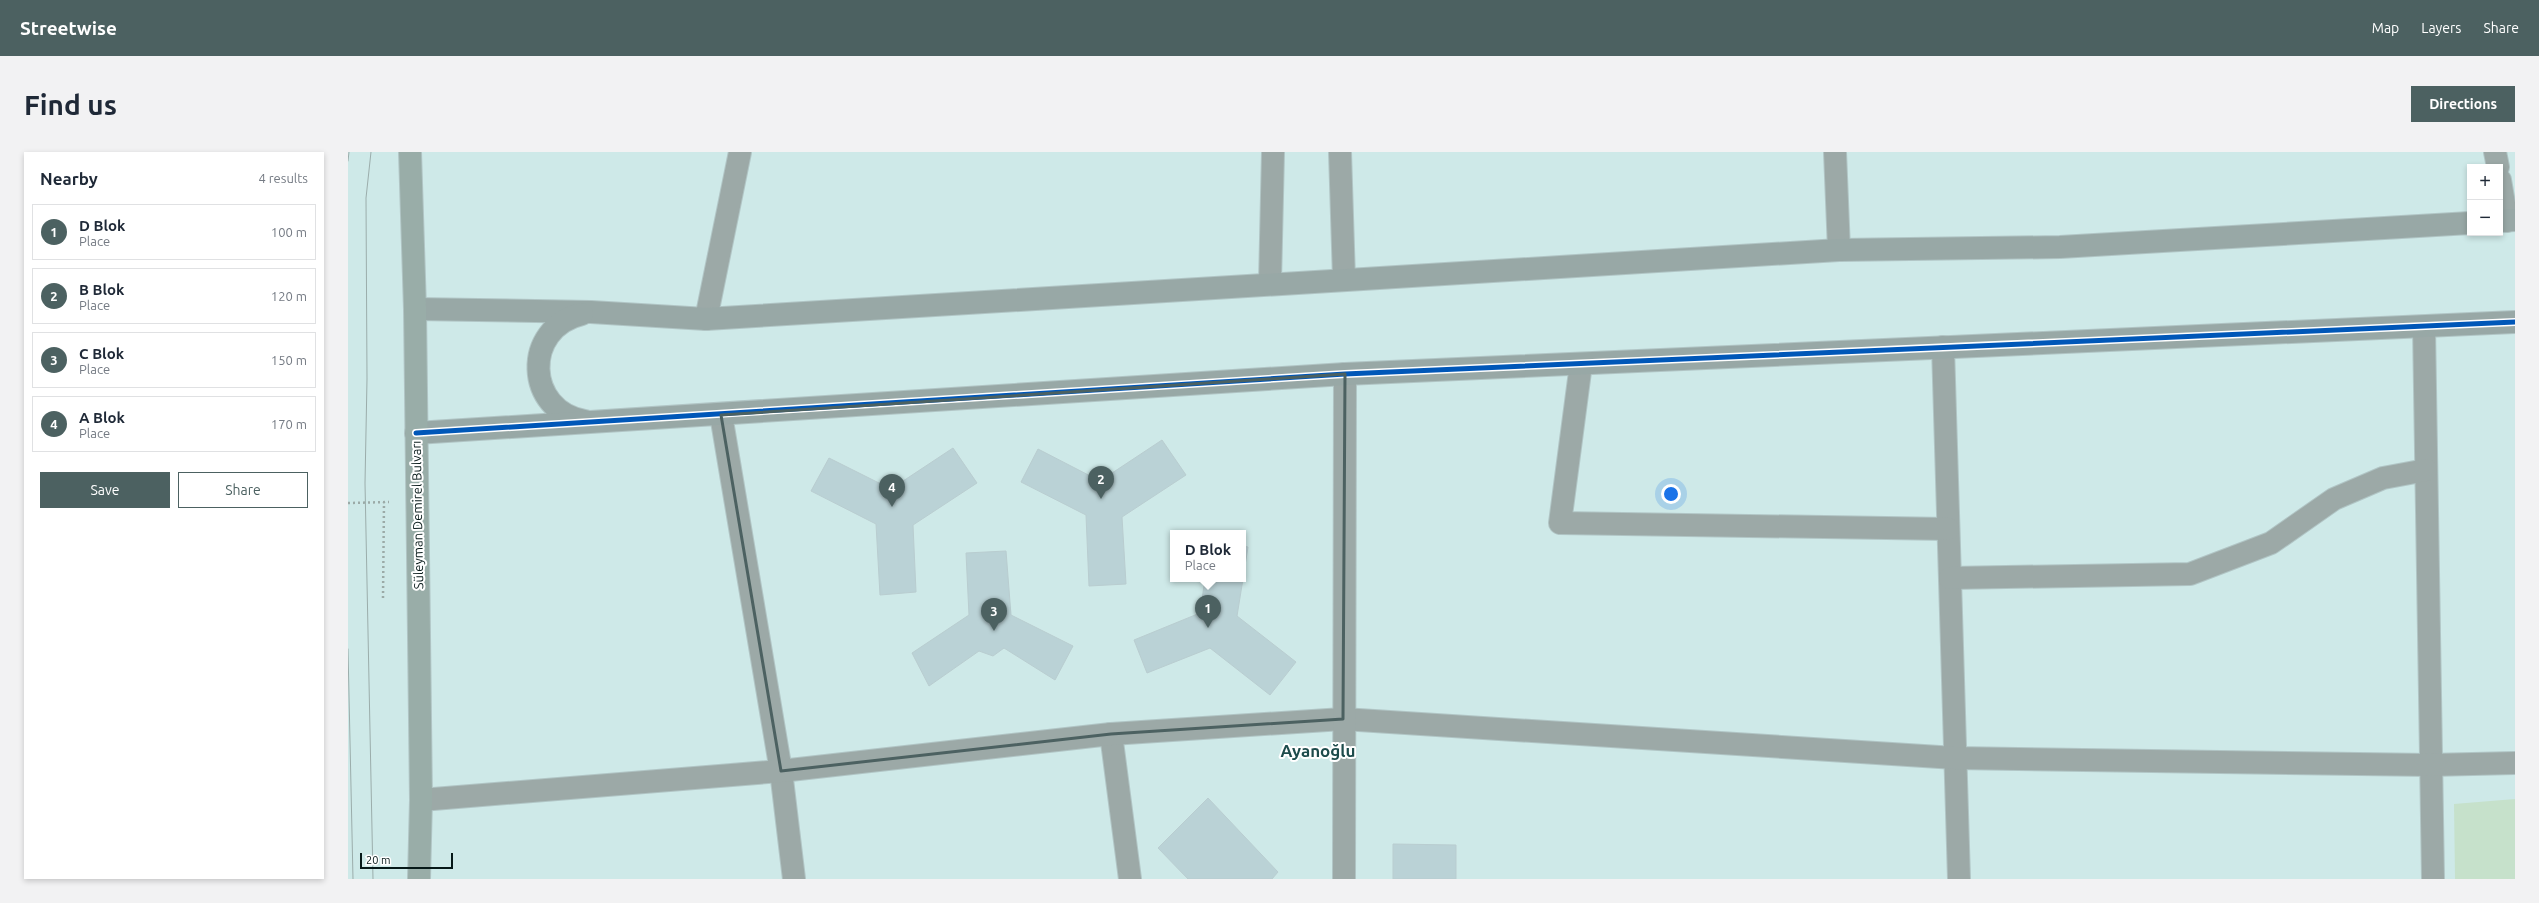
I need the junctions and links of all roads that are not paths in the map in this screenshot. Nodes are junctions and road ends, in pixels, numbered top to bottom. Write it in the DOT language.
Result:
graph roads {
  1 [pos="410,152"];
  2 [pos="740,152"];
  3 [pos="1273,152"];
  4 [pos="1340,152"];
  5 [pos="1835,152"];
  6 [pos="2495,152"];
  7 [pos="2497,164"];
  8 [pos="2503,197"];
  9 [pos="2507,220"];
  10 [pos="2467,223"];
  11 [pos="1839,250"];
  12 [pos="1344,279"];
  13 [pos="1270,283"];
  14 [pos="415,309"];
  15 [pos="591,312"];
  16 [pos="706,319"];
  17 [pos="2515,322"];
  18 [pos="2424,327"];
  19 [pos="1943,348"];
  20 [pos="1581,364"];
  21 [pos="1345,374"];
  22 [pos="721,415"];
  23 [pos="594,423"];
  24 [pos="416,433"];
  25 [pos="2426,470"];
  26 [pos="1948,529"];
  27 [pos="1950,578"];
  28 [pos="1343,719"];
  29 [pos="1111,734"];
  30 [pos="1955,758"];
  31 [pos="2515,763"];
  32 [pos="2430,765"];
  33 [pos="781,771"];
  34 [pos="421,800"];
  35 [pos="419,879"];
  36 [pos="794,879"];
  37 [pos="1130,879"];
  38 [pos="1344,879"];
  39 [pos="1958,879"];
  40 [pos="2433,879"];
  1 -- 14 [label="main road, Süleyman Demirel Bulvarı"];
  2 -- 16 [label="street"];
  3 -- 13 [label="street"];
  4 -- 12 [label="street"];
  5 -- 11 [label="street"];
  6 -- 7 [label="street"];
  8 -- 9 [label="street"];
  10 -- 11 [label="street"];
  11 -- 12 [label="street"];
  12 -- 13 [label="street"];
  13 -- 16 [label="street"];
  14 -- 15 [label="street"];
  14 -- 24 [label="main road, Süleyman Demirel Bulvarı"];
  15 -- 16 [label="street"];
  15 -- 23 [label="street"];
  17 -- 18 [label="street"];
  18 -- 19 [label="street"];
  18 -- 25 [label="street"];
  19 -- 20 [label="street"];
  19 -- 26 [label="street"];
  20 -- 21 [label="street"];
  20 -- 26 [label="street"];
  21 -- 22 [label="street"];
  21 -- 28 [label="street"];
  22 -- 23 [label="street"];
  22 -- 33 [label="street"];
  23 -- 24 [label="street"];
  24 -- 34 [label="main road, Süleyman Demirel Bulvarı"];
  25 -- 27 [label="street"];
  25 -- 32 [label="street"];
  26 -- 27 [label="street"];
  27 -- 30 [label="street"];
  28 -- 29 [label="street"];
  28 -- 30 [label="street"];
  28 -- 38 [label="street"];
  29 -- 33 [label="street"];
  29 -- 37 [label="street"];
  30 -- 32 [label="street"];
  30 -- 39 [label="street"];
  31 -- 32 [label="street"];
  32 -- 40 [label="street"];
  33 -- 34 [label="street"];
  33 -- 36 [label="street"];
  34 -- 35 [label="main road, Süleyman Demirel Bulvarı"];
}
